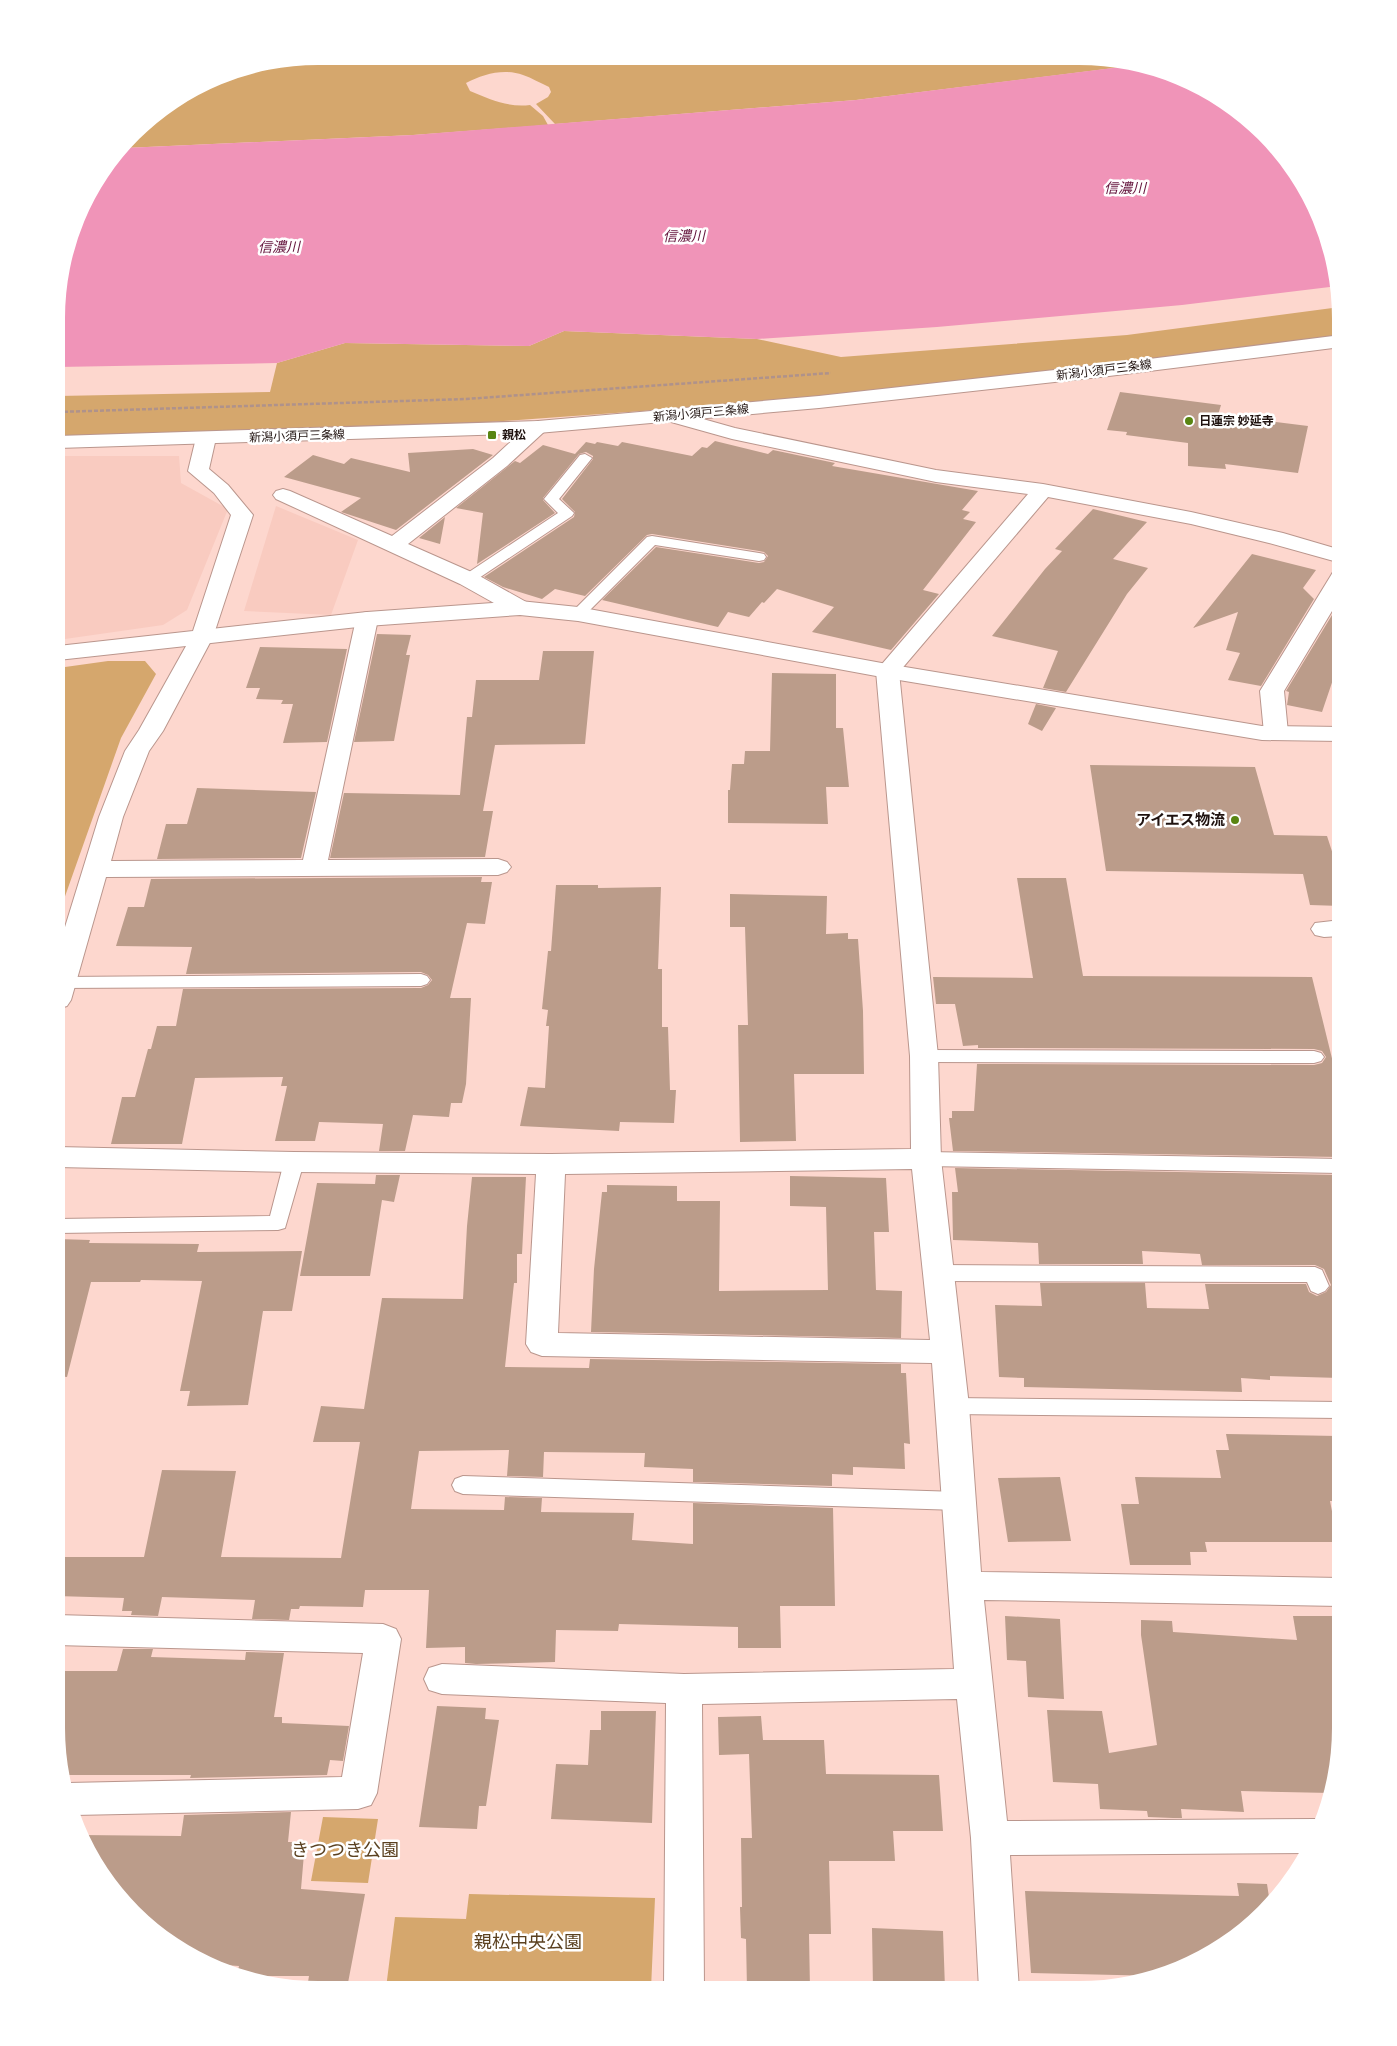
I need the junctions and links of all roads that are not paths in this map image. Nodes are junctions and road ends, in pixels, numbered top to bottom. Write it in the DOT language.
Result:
graph roads {
  1 [pos="1332,343"];
  2 [pos="672,416"];
  3 [pos="538,427"];
  4 [pos="206,438"];
  5 [pos="65,442"];
  6 [pos="586,458"];
  7 [pos="1043,490"];
  8 [pos="283,495"];
  9 [pos="394,544"];
  10 [pos="1332,555"];
  11 [pos="758,557"];
  12 [pos="468,579"];
  13 [pos="1332,592"];
  14 [pos="520,608"];
  15 [pos="578,614"];
  16 [pos="368,619"];
  17 [pos="202,637"];
  18 [pos="65,652"];
  19 [pos="887,671"];
  20 [pos="1276,733"];
  21 [pos="1332,734"];
  22 [pos="498,867"];
  23 [pos="314,868"];
  24 [pos="95,869"];
  25 [pos="65,974"];
  26 [pos="421,980"];
  27 [pos="65,992"];
  28 [pos="924,1056"];
  29 [pos="1314,1057"];
  30 [pos="65,1157"];
  31 [pos="926,1159"];
  32 [pos="294,1162"];
  33 [pos="551,1164"];
  34 [pos="1332,1166"];
  35 [pos="65,1226"];
  36 [pos="938,1273"];
  37 [pos="1318,1286"];
  38 [pos="946,1352"];
  39 [pos="953,1406"];
  40 [pos="1332,1410"];
  41 [pos="463,1485"];
  42 [pos="958,1502"];
  43 [pos="967,1586"];
  44 [pos="1332,1592"];
  45 [pos="65,1630"];
  46 [pos="442,1679"];
  47 [pos="973,1684"];
  48 [pos="684,1689"];
  49 [pos="75,1799"];
  50 [pos="1308,1836"];
  51 [pos="990,1838"];
  52 [pos="684,1981"];
  53 [pos="998,1981"];
  1 -- 2 [label="street, 新潟小須戸三条線"];
  2 -- 3 [label="street, 新潟小須戸三条線"];
  2 -- 7 [label="street"];
  3 -- 4 [label="street, 新潟小須戸三条線"];
  3 -- 9 [label="street"];
  4 -- 5 [label="street, 新潟小須戸三条線"];
  4 -- 17 [label="street"];
  6 -- 12 [label="lane"];
  7 -- 10 [label="street"];
  7 -- 19 [label="street"];
  8 -- 9 [label="street"];
  9 -- 12 [label="street"];
  11 -- 15 [label="lane"];
  12 -- 14 [label="street"];
  13 -- 20 [label="street"];
  14 -- 15 [label="street"];
  14 -- 16 [label="street"];
  15 -- 19 [label="street"];
  16 -- 17 [label="street"];
  16 -- 23 [label="street"];
  17 -- 18 [label="street"];
  17 -- 24 [label="street"];
  19 -- 20 [label="street"];
  19 -- 28 [label="street"];
  20 -- 21 [label="street"];
  22 -- 23 [label="street"];
  23 -- 24 [label="street"];
  24 -- 25 [label="street"];
  26 -- 27 [label="lane"];
  28 -- 29 [label="lane"];
  28 -- 31 [label="street"];
  30 -- 32 [label="street"];
  31 -- 33 [label="street"];
  31 -- 34 [label="lane"];
  31 -- 36 [label="street"];
  32 -- 33 [label="street"];
  32 -- 35 [label="lane"];
  33 -- 38 [label="street"];
  36 -- 37 [label="lane"];
  36 -- 38 [label="street"];
  38 -- 39 [label="street"];
  39 -- 40 [label="lane"];
  39 -- 42 [label="street"];
  41 -- 42 [label="lane"];
  42 -- 43 [label="street"];
  43 -- 44 [label="street"];
  43 -- 47 [label="street"];
  45 -- 49 [label="street"];
  46 -- 48 [label="street"];
  47 -- 48 [label="street"];
  47 -- 51 [label="street"];
  48 -- 52 [label="street"];
  50 -- 51 [label="street"];
  51 -- 53 [label="street"];
}
